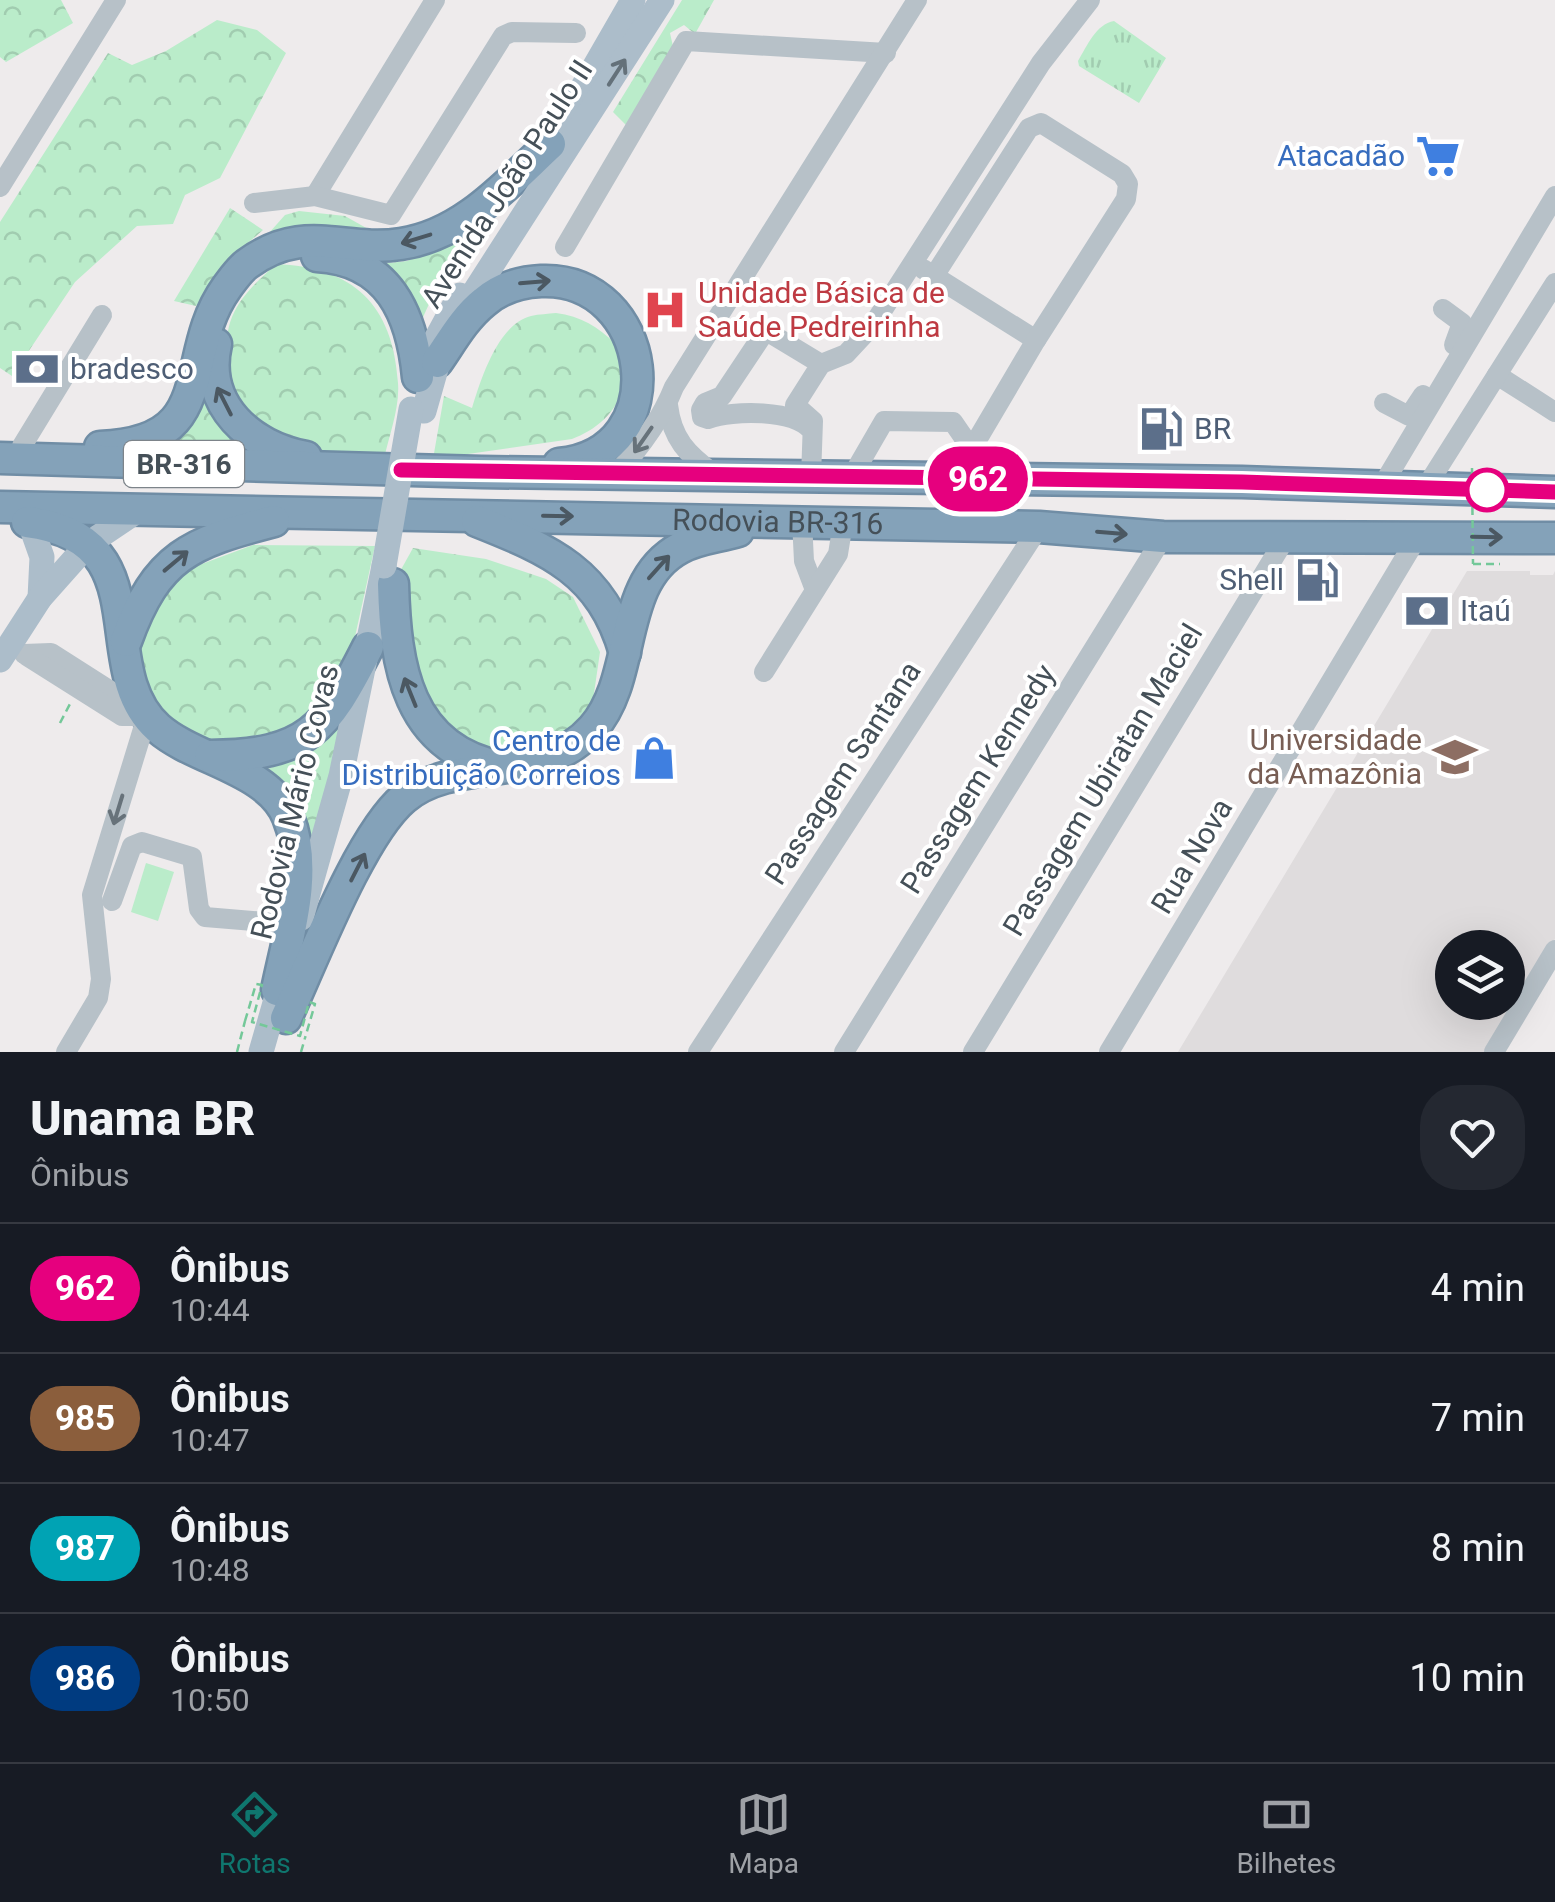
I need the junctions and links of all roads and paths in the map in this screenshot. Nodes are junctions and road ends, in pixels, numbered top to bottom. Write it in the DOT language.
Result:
graph roads {
  1 [pos="116,0"];
  2 [pos="434,0"];
  3 [pos="632,0"];
  4 [pos="662,0"];
  5 [pos="917,0"];
  6 [pos="1090,0"];
  7 [pos="576,33"];
  8 [pos="886,53"];
  9 [pos="550,144"];
  10 [pos="0,188"];
  11 [pos="316,196"];
  12 [pos="1555,196"];
  13 [pos="254,202"];
  14 [pos="564,247"];
  15 [pos="913,263"];
  16 [pos="934,276"];
  17 [pos="1555,283"];
  18 [pos="1443,309"];
  19 [pos="102,315"];
  20 [pos="1036,340"];
  21 [pos="821,364"];
  22 [pos="428,370"];
  23 [pos="1497,375"];
  24 [pos="1384,403"];
  25 [pos="668,405"];
  26 [pos="791,411"];
  27 [pos="1555,412"];
  28 [pos="7,450"];
  29 [pos="1472,468"];
  30 [pos="960,469"];
  31 [pos="368,470"];
  32 [pos="482,472"];
  33 [pos="616,474"];
  34 [pos="714,474"];
  35 [pos="810,477"];
  36 [pos="851,478"];
  37 [pos="1382,486"];
  38 [pos="1426,488"];
  39 [pos="1555,492"];
  40 [pos="0,508"];
  41 [pos="140,510"];
  42 [pos="311,511"];
  43 [pos="460,514"];
  44 [pos="15,520"];
  45 [pos="770,520"];
  46 [pos="802,522"];
  47 [pos="844,523"];
  48 [pos="1039,527"];
  49 [pos="1418,536"];
  50 [pos="1164,537"];
  51 [pos="1555,538"];
  52 [pos="1285,539"];
  53 [pos="88,544"];
  54 [pos="1500,564"];
  55 [pos="391,572"];
  56 [pos="815,590"];
  57 [pos="40,598"];
  58 [pos="125,642"];
  59 [pos="368,647"];
  60 [pos="12,653"];
  61 [pos="626,656"];
  62 [pos="764,672"];
  63 [pos="134,716"];
  64 [pos="210,756"];
  65 [pos="508,769"];
  66 [pos="112,901"];
  67 [pos="290,924"];
  68 [pos="1555,950"];
  69 [pos="290,1015"];
  70 [pos="66,1052"];
  71 [pos="236,1052"];
  72 [pos="261,1052"];
  73 [pos="278,1052"];
  74 [pos="301,1052"];
  75 [pos="698,1052"];
  76 [pos="844,1052"];
  77 [pos="974,1052"];
  78 [pos="1109,1052"];
  79 [pos="1494,1052"];
  1 -- 10 [label="street"];
  2 -- 11 [label="street"];
  3 -- 9 [label="main road, Avenida João Paulo II"];
  22 -- 4 [label="main road, Avenida João Paulo II, one-way"];
  5 -- 8 [label="street"];
  6 -- 15 [label="street"];
  7 -- 11 [label="street"];
  8 -- 14 [label="street"];
  8 -- 25 [label="street"];
  9 -- 22 [label="main road, Avenida João Paulo II"];
  9 -- 28 [label="highway, one-way"];
  11 -- 13 [label="street"];
  12 -- 37 [label="street"];
  15 -- 16 [label="street"];
  15 -- 21 [label="street"];
  16 -- 20 [label="street"];
  16 -- 20 [label="street"];
  17 -- 23 [label="street"];
  18 -- 24 [label="street"];
  19 -- 28 [label="street"];
  20 -- 30 [label="street"];
  21 -- 26 [label="street"];
  21 -- 26 [label="street"];
  31 -- 22 [label="highway, one-way"];
  22 -- 32 [label="highway, one-way"];
  22 -- 55 [label="main road, Avenida João Paulo II, bridge"];
  23 -- 27 [label="street"];
  23 -- 38 [label="street"];
  25 -- 33 [label="street, one-way"];
  25 -- 34 [label="street"];
  26 -- 35 [label="street"];
  28 -- 31 [label="highway, Rodovia BR-316 / BR-316"];
  29 -- 54 [label="path, bridge"];
  30 -- 36 [label="highway, Rodovia BR-316 / BR-316"];
  30 -- 36 [label="street"];
  30 -- 37 [label="highway, Rodovia BR-316 / BR-316"];
  31 -- 32 [label="highway, Rodovia BR-316 / BR-316"];
  32 -- 33 [label="highway, Rodovia BR-316 / BR-316"];
  33 -- 34 [label="highway, Rodovia BR-316 / BR-316"];
  34 -- 35 [label="highway, Rodovia BR-316 / BR-316"];
  35 -- 36 [label="highway, Rodovia BR-316 / BR-316"];
  37 -- 38 [label="highway, Rodovia BR-316 / BR-316"];
  38 -- 39 [label="highway, Rodovia BR-316 / BR-316"];
  40 -- 41 [label="highway, Rodovia BR-316 / BR-316"];
  41 -- 42 [label="highway, Rodovia BR-316 / BR-316"];
  41 -- 53 [label="main road"];
  42 -- 43 [label="highway, Rodovia BR-316 / BR-316"];
  58 -- 42 [label="highway, one-way"];
  43 -- 45 [label="highway, Rodovia BR-316 / BR-316, one-way"];
  43 -- 61 [label="highway"];
  44 -- 53 [label="highway"];
  44 -- 57 [label="main road"];
  45 -- 46 [label="highway, Rodovia BR-316 / BR-316"];
  61 -- 45 [label="highway, one-way"];
  46 -- 47 [label="highway, Rodovia BR-316 / BR-316"];
  46 -- 56 [label="street"];
  47 -- 48 [label="highway, Rodovia BR-316 / BR-316"];
  47 -- 56 [label="street"];
  48 -- 50 [label="highway, Rodovia BR-316 / BR-316, one-way"];
  48 -- 75 [label="street, Passagem Santana"];
  49 -- 51 [label="highway, Rodovia BR-316 / BR-316, one-way"];
  49 -- 52 [label="highway, Rodovia BR-316 / BR-316"];
  49 -- 78 [label="street, Rua Nova"];
  50 -- 52 [label="highway, Rodovia BR-316 / BR-316"];
  50 -- 76 [label="street, Passagem Kennedy"];
  52 -- 77 [label="street, Passagem Ubiratan Maciel"];
  53 -- 57 [label="main road"];
  53 -- 58 [label="highway"];
  55 -- 59 [label="main road, Rodovia Mário Covas"];
  65 -- 55 [label="highway, one-way"];
  55 -- 69 [label="main road, Rodovia Mário Covas"];
  56 -- 62 [label="street"];
  57 -- 60 [label="main road"];
  58 -- 63 [label="highway"];
  59 -- 64 [label="highway"];
  59 -- 69 [label="main road, Rodovia Mário Covas"];
  60 -- 63 [label="street"];
  61 -- 65 [label="highway"];
  63 -- 64 [label="highway"];
  63 -- 70 [label="street, one-way"];
  64 -- 67 [label="highway"];
  69 -- 65 [label="highway, one-way"];
  66 -- 67 [label="street"];
  67 -- 69 [label="highway"];
  68 -- 79 [label="street"];
  69 -- 71 [label="path, bridge"];
  69 -- 72 [label="main road, Rodovia Mário Covas"];
  69 -- 73 [label="main road, Rodovia Mário Covas"];
  69 -- 74 [label="path"];
}
